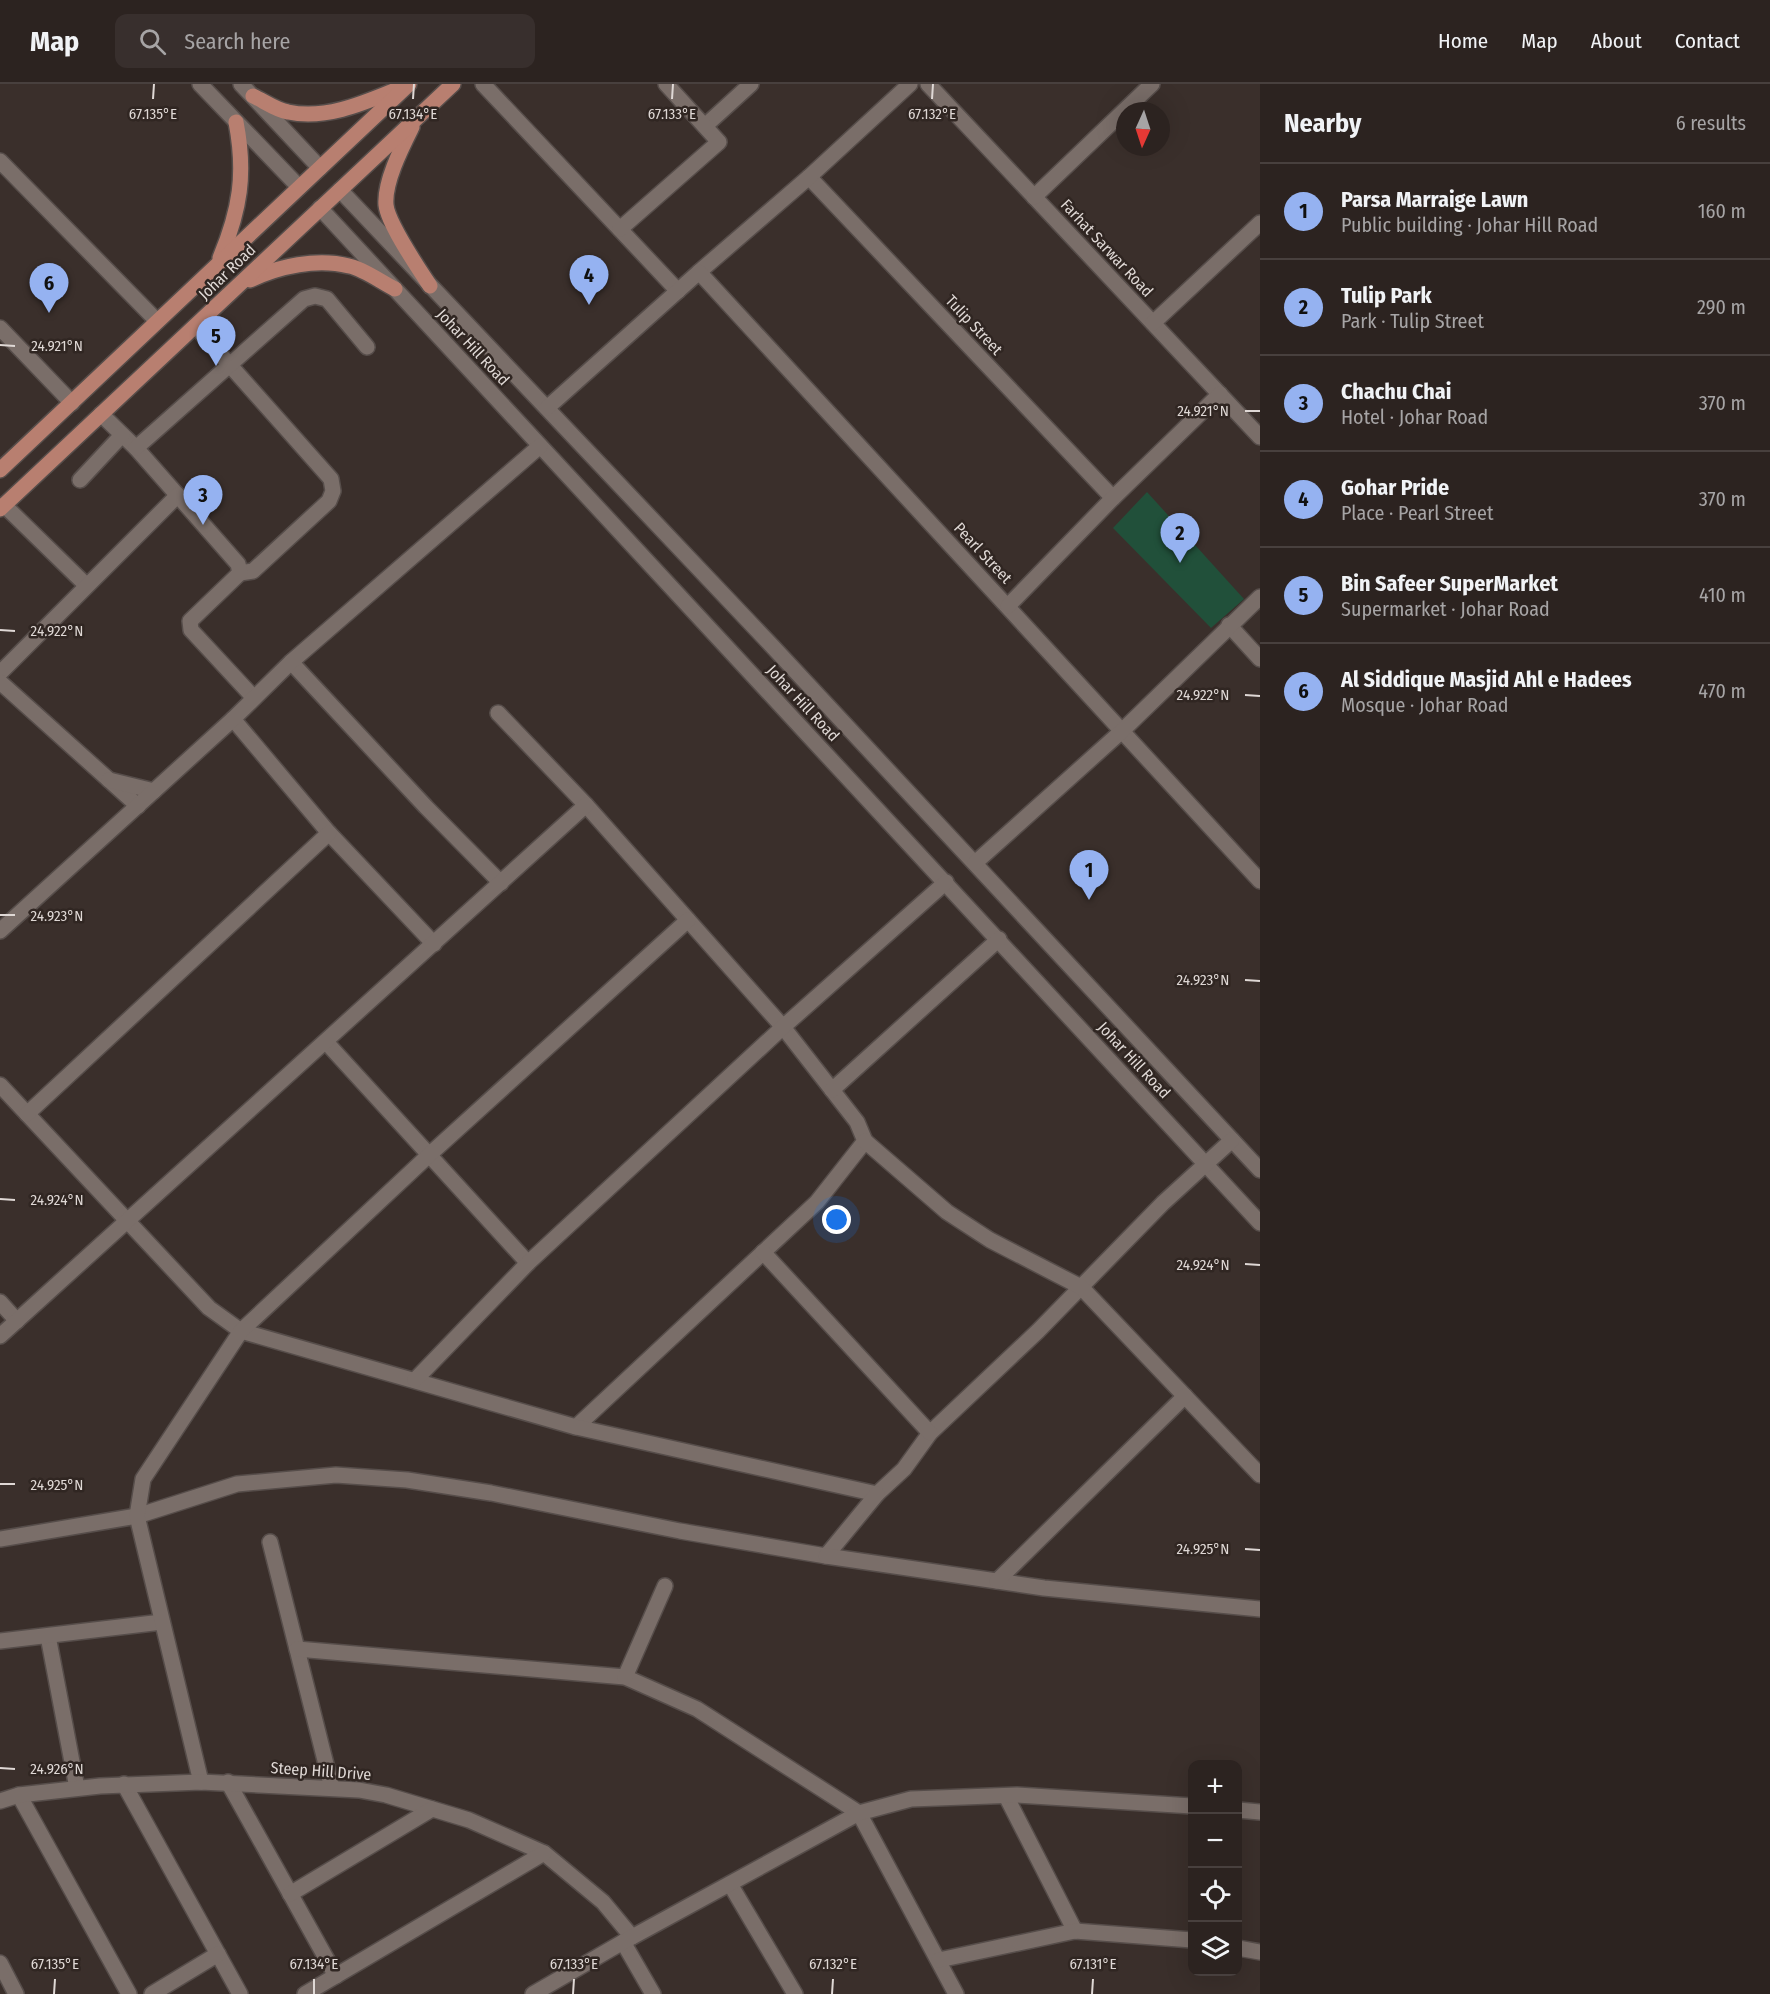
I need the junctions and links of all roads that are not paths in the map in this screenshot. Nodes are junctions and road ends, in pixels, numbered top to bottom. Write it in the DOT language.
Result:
graph roads {
  1 [pos="200,84"];
  2 [pos="242,84"];
  3 [pos="453,84"];
  4 [pos="483,84"];
  5 [pos="666,84"];
  6 [pos="751,84"];
  7 [pos="910,84"];
  8 [pos="928,84"];
  9 [pos="1152,84"];
  10 [pos="408,85"];
  11 [pos="253,96"];
  12 [pos="416,119"];
  13 [pos="236,122"];
  14 [pos="705,126"];
  15 [pos="0,161"];
  16 [pos="320,168"];
  17 [pos="809,177"];
  18 [pos="299,187"];
  19 [pos="340,190"];
  20 [pos="1034,197"];
  21 [pos="320,208"];
  22 [pos="1260,223"];
  23 [pos="620,229"];
  24 [pos="218,264"];
  25 [pos="699,272"];
  26 [pos="237,286"];
  27 [pos="430,286"];
  28 [pos="394,289"];
  29 [pos="678,291"];
  30 [pos="457,315"];
  31 [pos="157,321"];
  32 [pos="1153,323"];
  33 [pos="196,327"];
  34 [pos="0,328"];
  35 [pos="439,337"];
  36 [pos="367,347"];
  37 [pos="231,365"];
  38 [pos="1220,394"];
  39 [pos="72,403"];
  40 [pos="547,408"];
  41 [pos="101,414"];
  42 [pos="1258,430"];
  43 [pos="122,435"];
  44 [pos="540,446"];
  45 [pos="136,448"];
  46 [pos="0,470"];
  47 [pos="80,480"];
  48 [pos="178,495"];
  49 [pos="1113,498"];
  50 [pos="2,507"];
  51 [pos="240,573"];
  52 [pos="86,585"];
  53 [pos="1260,597"];
  54 [pos="1008,606"];
  55 [pos="1229,626"];
  56 [pos="1260,658"];
  57 [pos="291,662"];
  58 [pos="0,672"];
  59 [pos="0,682"];
  60 [pos="254,698"];
  61 [pos="498,713"];
  62 [pos="233,719"];
  63 [pos="1123,730"];
  64 [pos="109,780"];
  65 [pos="154,790"];
  66 [pos="586,805"];
  67 [pos="138,806"];
  68 [pos="329,833"];
  69 [pos="975,863"];
  70 [pos="1260,881"];
  71 [pos="946,882"];
  72 [pos="501,883"];
  73 [pos="688,920"];
  74 [pos="0,931"];
  75 [pos="999,939"];
  76 [pos="434,944"];
  77 [pos="783,1027"];
  78 [pos="326,1042"];
  79 [pos="0,1085"];
  80 [pos="832,1090"];
  81 [pos="27,1114"];
  82 [pos="1232,1140"];
  83 [pos="865,1141"];
  84 [pos="429,1155"];
  85 [pos="1205,1164"];
  86 [pos="1260,1170"];
  87 [pos="128,1221"];
  88 [pos="1260,1223"];
  89 [pos="763,1252"];
  90 [pos="528,1263"];
  91 [pos="1081,1287"];
  92 [pos="0,1302"];
  93 [pos="17,1321"];
  94 [pos="241,1332"];
  95 [pos="0,1336"];
  96 [pos="415,1380"];
  97 [pos="1185,1396"];
  98 [pos="576,1427"];
  99 [pos="930,1433"];
  100 [pos="1260,1475"];
  101 [pos="877,1494"];
  102 [pos="137,1516"];
  103 [pos="0,1539"];
  104 [pos="270,1542"];
  105 [pos="826,1556"];
  106 [pos="997,1581"];
  107 [pos="665,1586"];
  108 [pos="1260,1608"];
  109 [pos="162,1622"];
  110 [pos="48,1636"];
  111 [pos="0,1641"];
  112 [pos="297,1649"];
  113 [pos="625,1677"];
  114 [pos="201,1782"];
  115 [pos="228,1782"];
  116 [pos="124,1784"];
  117 [pos="77,1788"];
  118 [pos="332,1788"];
  119 [pos="19,1795"];
  120 [pos="1006,1796"];
  121 [pos="0,1801"];
  122 [pos="1188,1806"];
  123 [pos="432,1809"];
  124 [pos="1242,1810"];
  125 [pos="1260,1812"];
  126 [pos="859,1813"];
  127 [pos="544,1853"];
  128 [pos="730,1884"];
  129 [pos="290,1894"];
  130 [pos="1075,1931"];
  131 [pos="627,1939"];
  132 [pos="1188,1940"];
  133 [pos="1242,1949"];
  134 [pos="1260,1952"];
  135 [pos="218,1954"];
  136 [pos="939,1960"];
  137 [pos="0,1963"];
  138 [pos="336,1976"];
  139 [pos="16,1994"];
  140 [pos="129,1994"];
  141 [pos="152,1994"];
  142 [pos="240,1994"];
  143 [pos="305,1994"];
  144 [pos="533,1994"];
  145 [pos="653,1994"];
  146 [pos="795,1994"];
  147 [pos="956,1994"];
  1 -- 13 [label="street"];
  2 -- 11 [label="street"];
  3 -- 12 [label="main road, Johar Road"];
  4 -- 23 [label="street"];
  5 -- 14 [label="street"];
  6 -- 14 [label="street"];
  7 -- 17 [label="street"];
  8 -- 20 [label="street, Farhat Sarwar Road"];
  9 -- 20 [label="street"];
  10 -- 11 [label="main road"];
  10 -- 16 [label="main road, Johar Road"];
  11 -- 16 [label="street"];
  12 -- 19 [label="main road, Johar Road"];
  12 -- 27 [label="main road"];
  13 -- 18 [label="street"];
  13 -- 24 [label="main road"];
  14 -- 23 [label="street"];
  15 -- 31 [label="street"];
  16 -- 18 [label="main road, Johar Road"];
  17 -- 25 [label="street"];
  17 -- 49 [label="street, Tulip Street"];
  18 -- 24 [label="main road, Johar Road"];
  19 -- 21 [label="main road, Johar Road"];
  19 -- 27 [label="street, Johar Hill Road"];
  20 -- 32 [label="street, Farhat Sarwar Road"];
  21 -- 26 [label="main road, Johar Road"];
  21 -- 28 [label="street, Johar Hill Road"];
  22 -- 32 [label="street"];
  23 -- 29 [label="street"];
  24 -- 31 [label="main road, Johar Road"];
  25 -- 29 [label="street"];
  25 -- 54 [label="street, Pearl Street"];
  26 -- 28 [label="main road"];
  26 -- 33 [label="main road, Johar Road"];
  27 -- 30 [label="street, Johar Hill Road"];
  28 -- 35 [label="street, Johar Hill Road"];
  29 -- 40 [label="street"];
  30 -- 35 [label="street"];
  30 -- 40 [label="street, Johar Hill Road"];
  31 -- 39 [label="main road, Johar Road"];
  32 -- 38 [label="street, Farhat Sarwar Road"];
  33 -- 37 [label="street"];
  33 -- 41 [label="main road, Johar Road"];
  34 -- 39 [label="street"];
  35 -- 44 [label="street, Johar Hill Road"];
  36 -- 37 [label="street"];
  37 -- 45 [label="street"];
  37 -- 51 [label="street"];
  38 -- 42 [label="street, Farhat Sarwar Road"];
  38 -- 49 [label="street"];
  39 -- 46 [label="main road, Johar Road"];
  40 -- 69 [label="street, Johar Hill Road"];
  41 -- 43 [label="street"];
  41 -- 50 [label="main road, Johar Road"];
  43 -- 45 [label="street"];
  43 -- 47 [label="street"];
  44 -- 57 [label="street"];
  44 -- 71 [label="street, Johar Hill Road"];
  45 -- 48 [label="street"];
  48 -- 51 [label="street"];
  48 -- 52 [label="street"];
  49 -- 54 [label="street"];
  50 -- 52 [label="street"];
  51 -- 60 [label="street"];
  52 -- 58 [label="street"];
  53 -- 55 [label="street"];
  54 -- 63 [label="street, Pearl Street"];
  55 -- 56 [label="street"];
  55 -- 63 [label="street"];
  57 -- 60 [label="street"];
  57 -- 72 [label="street"];
  59 -- 64 [label="street"];
  60 -- 62 [label="street"];
  61 -- 66 [label="street"];
  62 -- 65 [label="street"];
  62 -- 68 [label="street"];
  63 -- 69 [label="street"];
  63 -- 70 [label="street, Pearl Street"];
  64 -- 65 [label="street"];
  64 -- 67 [label="street"];
  65 -- 67 [label="street"];
  66 -- 72 [label="street"];
  66 -- 73 [label="street"];
  67 -- 74 [label="street"];
  68 -- 76 [label="street"];
  68 -- 81 [label="street"];
  69 -- 82 [label="street, Johar Hill Road"];
  71 -- 75 [label="street, Johar Hill Road"];
  71 -- 77 [label="street"];
  72 -- 76 [label="street"];
  73 -- 77 [label="street"];
  73 -- 84 [label="street"];
  75 -- 80 [label="street"];
  75 -- 85 [label="street, Johar Hill Road"];
  76 -- 78 [label="street"];
  77 -- 80 [label="street"];
  77 -- 90 [label="street"];
  78 -- 84 [label="street"];
  78 -- 87 [label="street"];
  79 -- 81 [label="street"];
  80 -- 83 [label="street"];
  81 -- 87 [label="street"];
  82 -- 85 [label="street"];
  82 -- 86 [label="street, Johar Hill Road"];
  83 -- 89 [label="street"];
  83 -- 91 [label="street"];
  84 -- 90 [label="street"];
  84 -- 94 [label="street"];
  85 -- 88 [label="street, Johar Hill Road"];
  85 -- 91 [label="street"];
  87 -- 93 [label="street"];
  87 -- 94 [label="street"];
  89 -- 98 [label="street"];
  89 -- 99 [label="street"];
  90 -- 96 [label="street"];
  91 -- 97 [label="street"];
  91 -- 99 [label="street"];
  92 -- 93 [label="street"];
  93 -- 95 [label="street"];
  94 -- 96 [label="street"];
  94 -- 102 [label="street"];
  96 -- 98 [label="street"];
  97 -- 100 [label="street"];
  97 -- 106 [label="street"];
  98 -- 101 [label="street"];
  99 -- 101 [label="street"];
  101 -- 105 [label="street"];
  102 -- 103 [label="street"];
  102 -- 105 [label="street"];
  102 -- 109 [label="street"];
  104 -- 112 [label="street"];
  105 -- 106 [label="street"];
  106 -- 108 [label="street"];
  107 -- 113 [label="street"];
  109 -- 110 [label="street"];
  109 -- 114 [label="street"];
  110 -- 111 [label="street"];
  110 -- 117 [label="street"];
  112 -- 113 [label="street"];
  112 -- 118 [label="street"];
  113 -- 126 [label="street"];
  114 -- 115 [label="street, Steep Hill Drive"];
  114 -- 116 [label="street, Steep Hill Drive"];
  115 -- 118 [label="street, Steep Hill Drive"];
  115 -- 129 [label="street"];
  116 -- 117 [label="street, Steep Hill Drive"];
  116 -- 135 [label="street"];
  117 -- 119 [label="street, Steep Hill Drive"];
  118 -- 123 [label="street, Steep Hill Drive"];
  119 -- 121 [label="street, Steep Hill Drive"];
  119 -- 140 [label="street"];
  120 -- 122 [label="street"];
  120 -- 126 [label="street"];
  120 -- 130 [label="street"];
  123 -- 127 [label="street, Steep Hill Drive"];
  123 -- 129 [label="street"];
  124 -- 125 [label="street"];
  126 -- 128 [label="street"];
  126 -- 136 [label="street"];
  127 -- 131 [label="street, Steep Hill Drive"];
  127 -- 138 [label="street"];
  128 -- 131 [label="street"];
  128 -- 146 [label="street"];
  129 -- 138 [label="street"];
  130 -- 132 [label="street"];
  130 -- 136 [label="street"];
  131 -- 144 [label="street"];
  131 -- 145 [label="street, Steep Hill Drive"];
  133 -- 134 [label="street"];
  135 -- 141 [label="street"];
  135 -- 142 [label="street"];
  136 -- 147 [label="street"];
  137 -- 139 [label="street"];
  138 -- 143 [label="street"];
}
